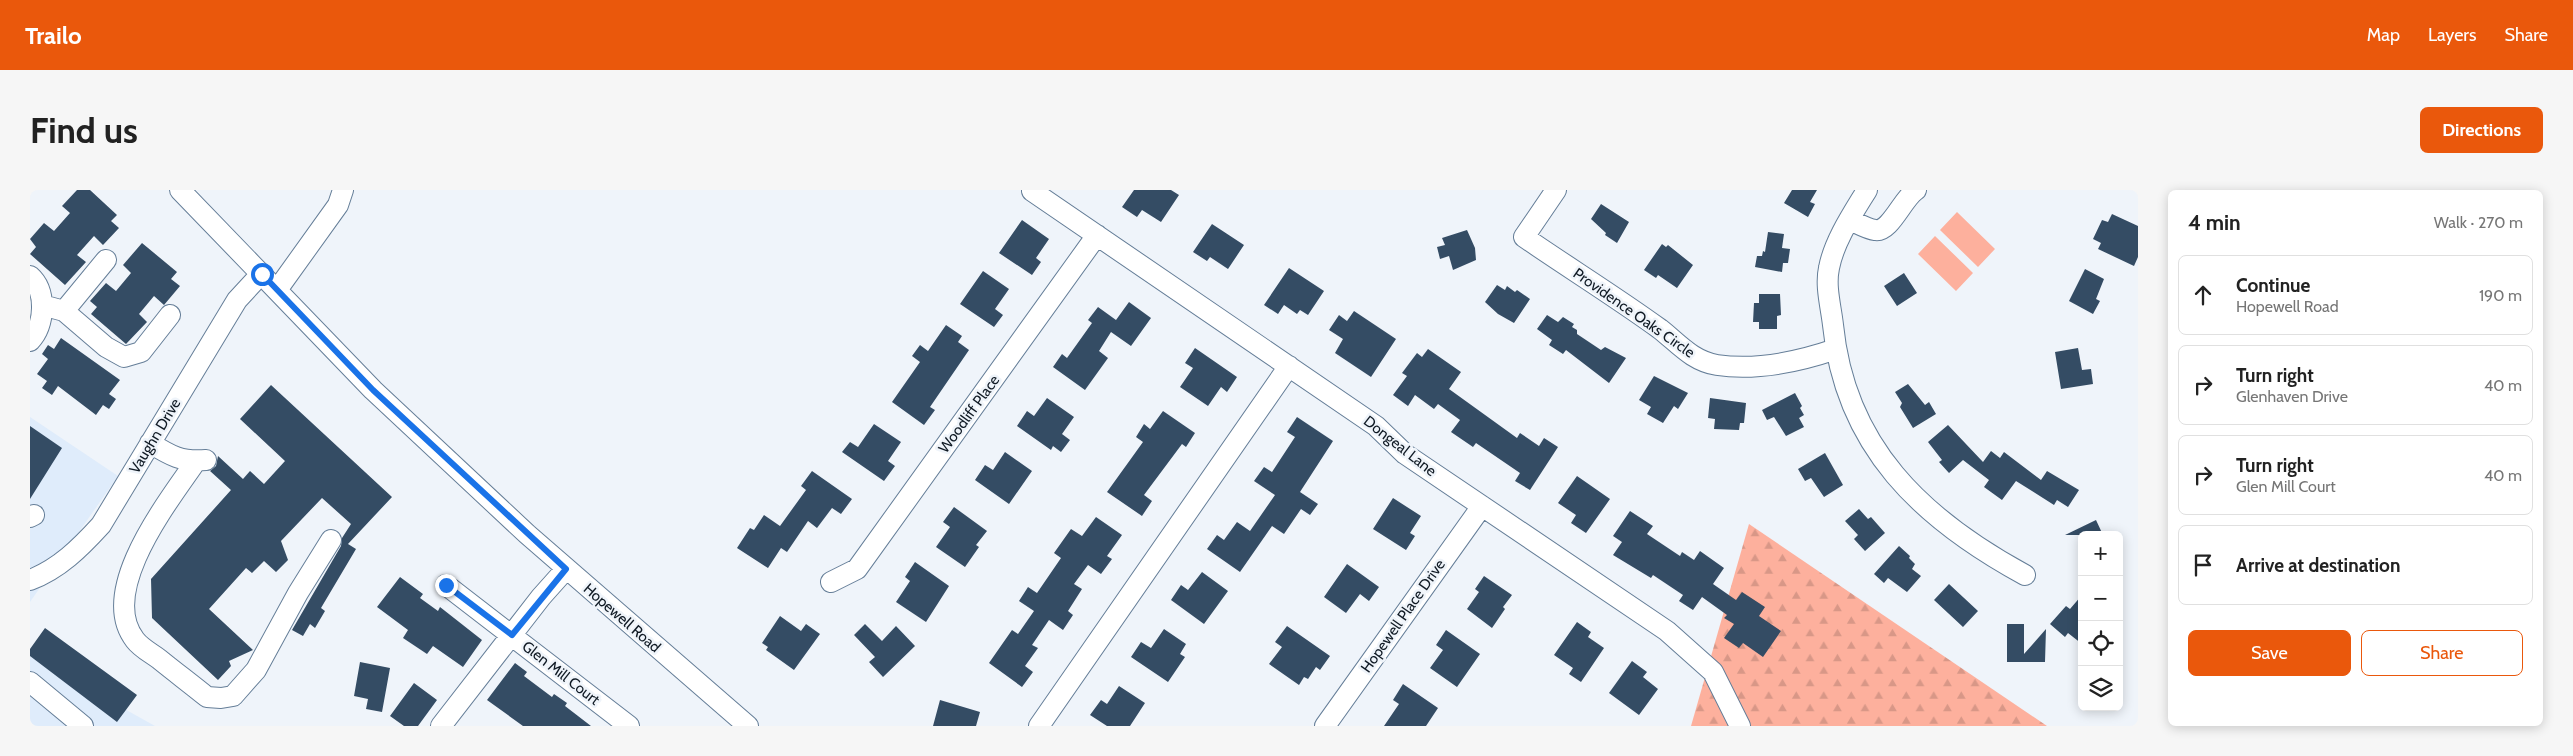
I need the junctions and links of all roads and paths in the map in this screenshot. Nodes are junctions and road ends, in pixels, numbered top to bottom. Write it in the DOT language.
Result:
graph roads {
  1 [pos="180,190"];
  2 [pos="343,190"];
  3 [pos="1556,190"];
  4 [pos="1867,190"];
  5 [pos="1916,190"];
  6 [pos="1032,191"];
  7 [pos="1850,220"];
  8 [pos="1097,235"];
  9 [pos="106,260"];
  10 [pos="262,274"];
  11 [pos="30,276"];
  12 [pos="277,290"];
  13 [pos="42,305"];
  14 [pos="64,311"];
  15 [pos="170,315"];
  16 [pos="30,341"];
  17 [pos="1836,348"];
  18 [pos="1289,366"];
  19 [pos="150,443"];
  20 [pos="1482,506"];
  21 [pos="331,540"];
  22 [pos="566,569"];
  23 [pos="2025,575"];
  24 [pos="30,580"];
  25 [pos="831,582"];
  26 [pos="446,585"];
  27 [pos="512,635"];
  28 [pos="30,682"];
  29 [pos="83,726"];
  30 [pos="441,726"];
  31 [pos="629,726"];
  32 [pos="748,726"];
  33 [pos="1039,726"];
  34 [pos="1325,726"];
  35 [pos="1740,726"];
  1 -- 10 [label="street, Hopewell Road"];
  2 -- 12 [label="street"];
  3 -- 17 [label="street, Providence Oaks Circle"];
  4 -- 7 [label="street"];
  5 -- 7 [label="street"];
  6 -- 8 [label="street, Dongeal Lane"];
  7 -- 17 [label="street"];
  8 -- 18 [label="street, Dongeal Lane"];
  8 -- 25 [label="street, Woodliff Place"];
  9 -- 14 [label="street"];
  10 -- 12 [label="street, Hopewell Road"];
  10 -- 19 [label="street, Vaughn Drive"];
  11 -- 13 [label="street"];
  12 -- 22 [label="street, Hopewell Road"];
  13 -- 14 [label="street"];
  13 -- 16 [label="street"];
  14 -- 15 [label="street"];
  17 -- 23 [label="street"];
  18 -- 20 [label="street, Dongeal Lane"];
  18 -- 33 [label="street"];
  19 -- 21 [label="street"];
  19 -- 24 [label="street, Vaughn Drive"];
  20 -- 34 [label="street, Hopewell Place Drive"];
  20 -- 35 [label="street, Dongeal Lane"];
  22 -- 27 [label="street"];
  22 -- 32 [label="street, Hopewell Road"];
  26 -- 27 [label="street, Glen Mill Court"];
  27 -- 30 [label="street"];
  27 -- 31 [label="street, Glen Mill Court"];
  28 -- 29 [label="street"];
}
